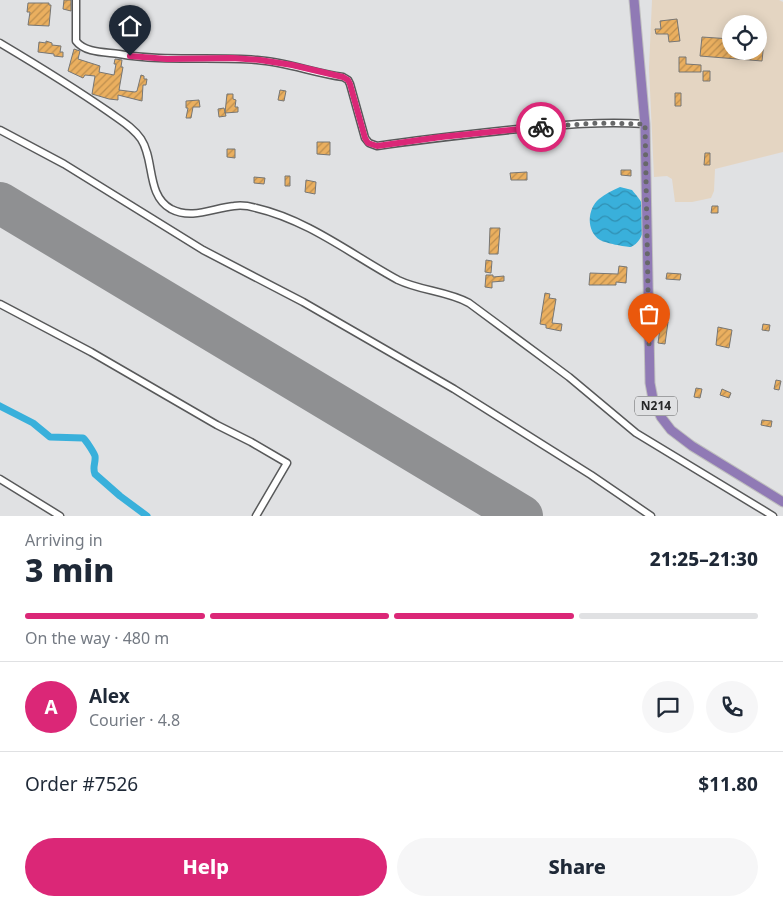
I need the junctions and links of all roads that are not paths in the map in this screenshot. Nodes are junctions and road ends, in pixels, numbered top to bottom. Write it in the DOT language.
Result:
graph roads {
  1 [pos="76,0"];
  2 [pos="634,0"];
  3 [pos="0,44"];
  4 [pos="645,124"];
  5 [pos="0,130"];
  6 [pos="0,304"];
  7 [pos="0,479"];
  8 [pos="783,502"];
  9 [pos="60,516"];
  10 [pos="256,516"];
  11 [pos="651,516"];
  12 [pos="773,516"];
  1 -- 4 [label="street"];
  2 -- 4 [label="highway, N214"];
  3 -- 12 [label="street"];
  4 -- 8 [label="highway, N214"];
  5 -- 11 [label="street"];
  6 -- 10 [label="street"];
  7 -- 9 [label="street"];
}
